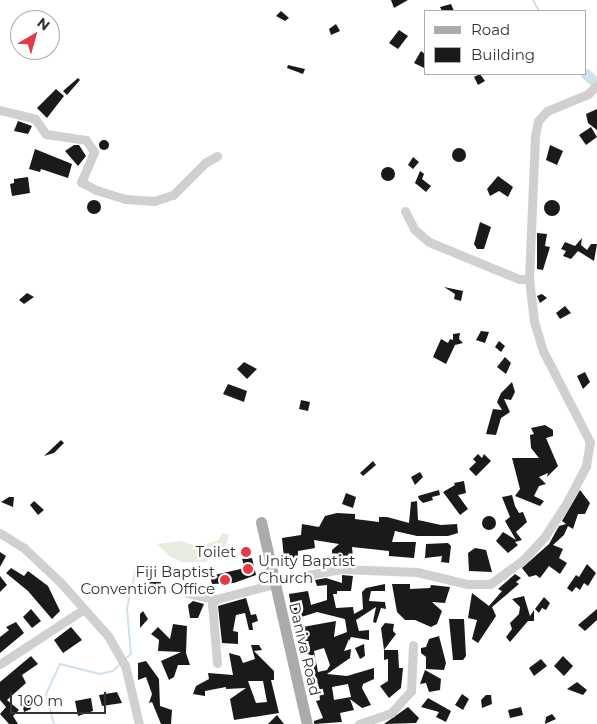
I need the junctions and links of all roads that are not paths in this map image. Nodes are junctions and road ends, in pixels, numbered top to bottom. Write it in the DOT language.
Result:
graph roads {
  1 [pos="597,85"];
  2 [pos="0,110"];
  3 [pos="217,156"];
  4 [pos="405,212"];
  5 [pos="529,279"];
  6 [pos="593,436"];
  7 [pos="261,522"];
  8 [pos="0,533"];
  9 [pos="275,582"];
  10 [pos="187,593"];
  11 [pos="216,599"];
  12 [pos="84,609"];
  13 [pos="414,645"];
  14 [pos="216,663"];
  15 [pos="0,664"];
  16 [pos="139,724"];
  17 [pos="307,724"];
  18 [pos="360,724"];
  1 -- 5 [label="street"];
  2 -- 3 [label="street"];
  4 -- 5 [label="street"];
  5 -- 6 [label="street"];
  6 -- 9 [label="street"];
  7 -- 9 [label="main road, Daniva Road"];
  8 -- 12 [label="street"];
  9 -- 11 [label="street"];
  9 -- 17 [label="main road, Daniva Road"];
  10 -- 11 [label="street"];
  11 -- 14 [label="street"];
  12 -- 15 [label="street"];
  12 -- 16 [label="street"];
  13 -- 18 [label="street"];
}
